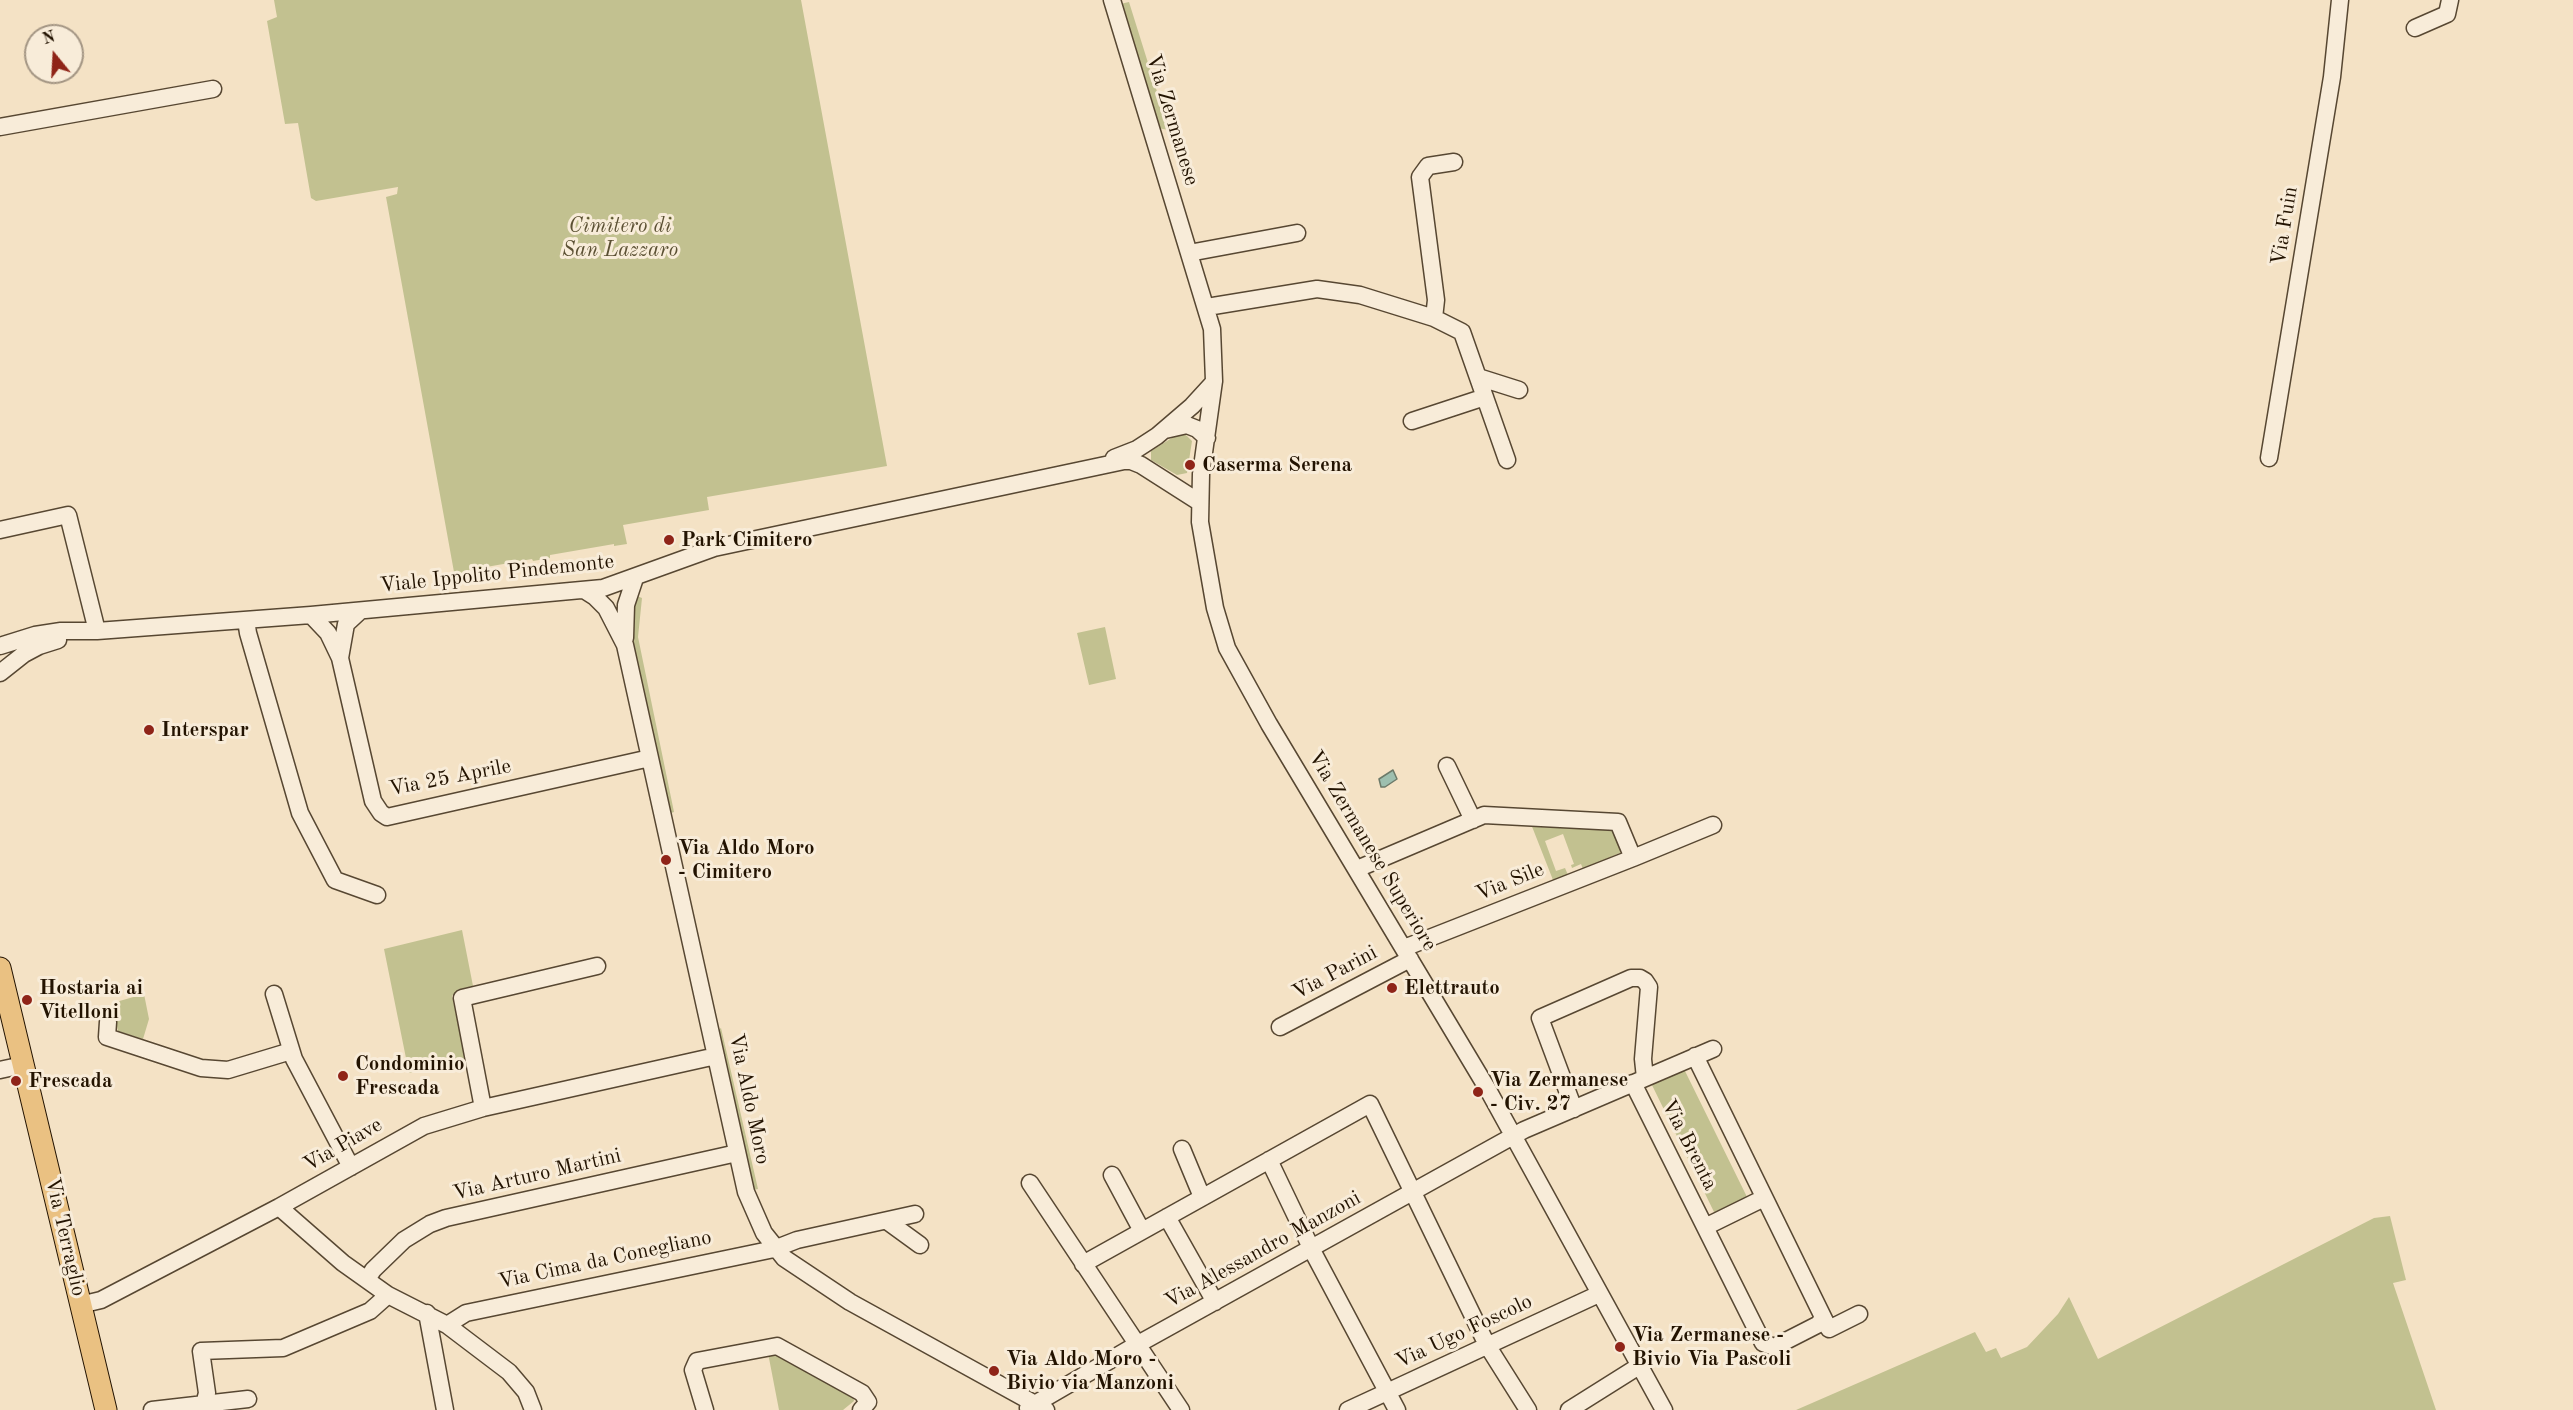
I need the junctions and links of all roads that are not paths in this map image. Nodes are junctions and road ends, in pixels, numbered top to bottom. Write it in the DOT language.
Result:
graph roads {
  1 [pos="1112,0"];
  2 [pos="2340,0"];
  3 [pos="2451,0"];
  4 [pos="2415,28"];
  5 [pos="213,89"];
  6 [pos="0,127"];
  7 [pos="1454,162"];
  8 [pos="1297,233"];
  9 [pos="1189,253"];
  10 [pos="1207,307"];
  11 [pos="1434,318"];
  12 [pos="1478,377"];
  13 [pos="1214,381"];
  14 [pos="1519,390"];
  15 [pos="1485,397"];
  16 [pos="1412,421"];
  17 [pos="1163,430"];
  18 [pos="1207,438"];
  19 [pos="2269,458"];
  20 [pos="1507,460"];
  21 [pos="1097,465"];
  22 [pos="1199,502"];
  23 [pos="0,530"];
  24 [pos="635,578"];
  25 [pos="610,587"];
  26 [pos="584,590"];
  27 [pos="626,605"];
  28 [pos="606,608"];
  29 [pos="359,612"];
  30 [pos="311,615"];
  31 [pos="246,620"];
  32 [pos="97,631"];
  33 [pos="625,645"];
  34 [pos="0,646"];
  35 [pos="340,658"];
  36 [pos="1233,662"];
  37 [pos="0,673"];
  38 [pos="650,758"];
  39 [pos="1447,766"];
  40 [pos="1473,820"];
  41 [pos="1713,825"];
  42 [pos="1632,858"];
  43 [pos="1357,869"];
  44 [pos="377,895"];
  45 [pos="1407,954"];
  46 [pos="597,966"];
  47 [pos="1,979"];
  48 [pos="274,994"];
  49 [pos="108,1022"];
  50 [pos="1280,1027"];
  51 [pos="1713,1049"];
  52 [pos="291,1051"];
  53 [pos="716,1056"];
  54 [pos="1695,1056"];
  55 [pos="23,1065"];
  56 [pos="0,1070"];
  57 [pos="1639,1081"];
  58 [pos="483,1108"];
  59 [pos="1574,1109"];
  60 [pos="1514,1136"];
  61 [pos="1182,1149"];
  62 [pos="737,1153"];
  63 [pos="1269,1160"];
  64 [pos="351,1167"];
  65 [pos="1112,1175"];
  66 [pos="1030,1183"];
  67 [pos="1414,1192"];
  68 [pos="1202,1197"];
  69 [pos="1764,1198"];
  70 [pos="279,1207"];
  71 [pos="915,1214"];
  72 [pos="1167,1217"];
  73 [pos="887,1221"];
  74 [pos="1705,1227"];
  75 [pos="1142,1231"];
  76 [pos="920,1245"];
  77 [pos="1311,1248"];
  78 [pos="774,1249"];
  79 [pos="1083,1264"];
  80 [pos="367,1280"];
  81 [pos="1599,1294"];
  82 [pos="388,1295"];
  83 [pos="1215,1302"];
  84 [pos="80,1305"];
  85 [pos="427,1313"];
  86 [pos="1859,1314"];
  87 [pos="1823,1317"];
  88 [pos="447,1325"];
  89 [pos="1487,1345"];
  90 [pos="1136,1346"];
  91 [pos="1639,1366"];
  92 [pos="1387,1392"];
  93 [pos="249,1399"];
  94 [pos="204,1404"];
  95 [pos="865,1406"];
  96 [pos="1035,1408"];
  97 [pos="106,1410"];
  98 [pos="152,1410"];
  99 [pos="445,1410"];
  100 [pos="533,1410"];
  101 [pos="705,1410"];
  102 [pos="1181,1410"];
  103 [pos="1348,1410"];
  104 [pos="1397,1410"];
  105 [pos="1528,1410"];
  106 [pos="1569,1410"];
  107 [pos="1664,1410"];
  1 -- 9 [label="street, Via Zermanese"];
  2 -- 19 [label="street, Via Fuin"];
  3 -- 4 [label="street"];
  5 -- 6 [label="street"];
  7 -- 11 [label="street"];
  8 -- 9 [label="street"];
  9 -- 10 [label="street, Via Zermanese"];
  10 -- 11 [label="street"];
  10 -- 13 [label="street, Via Zermanese"];
  11 -- 12 [label="street"];
  12 -- 14 [label="street"];
  12 -- 15 [label="street"];
  13 -- 17 [label="street, Viale Ippolito Pindemonte"];
  13 -- 18 [label="street, Via Zermanese"];
  15 -- 16 [label="street"];
  15 -- 20 [label="street"];
  17 -- 18 [label="street, Viale Ippolito Pindemonte"];
  17 -- 21 [label="street, Viale Ippolito Pindemonte"];
  18 -- 22 [label="street, Via Zermanese"];
  21 -- 22 [label="street, Viale Ippolito Pindemonte"];
  21 -- 24 [label="street, Viale Ippolito Pindemonte"];
  22 -- 36 [label="street, Via Zermanese"];
  23 -- 32 [label="street"];
  24 -- 25 [label="street, Viale Ippolito Pindemonte"];
  24 -- 27 [label="street"];
  25 -- 26 [label="street, Viale Ippolito Pindemonte"];
  25 -- 27 [label="street"];
  25 -- 28 [label="street"];
  26 -- 28 [label="street"];
  26 -- 29 [label="street, Viale Ippolito Pindemonte"];
  27 -- 33 [label="street"];
  28 -- 33 [label="street"];
  29 -- 30 [label="street, Viale Ippolito Pindemonte"];
  29 -- 35 [label="street, Via 25 Aprile"];
  30 -- 31 [label="street, Viale Ippolito Pindemonte"];
  30 -- 35 [label="street, Via 25 Aprile"];
  31 -- 32 [label="street, Viale Ippolito Pindemonte"];
  31 -- 44 [label="street"];
  32 -- 34 [label="street, Viale Ippolito Pindemonte"];
  32 -- 37 [label="street, Viale Ippolito Pindemonte"];
  33 -- 38 [label="street, Via Aldo Moro"];
  35 -- 38 [label="street, Via 25 Aprile"];
  36 -- 43 [label="street, Via Zermanese Superiore"];
  38 -- 53 [label="street, Via Aldo Moro"];
  39 -- 40 [label="street"];
  40 -- 42 [label="street"];
  40 -- 43 [label="street"];
  41 -- 42 [label="street, Via Sile"];
  42 -- 45 [label="street, Via Sile"];
  43 -- 45 [label="street, Via Zermanese Superiore"];
  45 -- 50 [label="street, Via Parini"];
  45 -- 60 [label="street, Via Zermanese Superiore"];
  46 -- 58 [label="street"];
  47 -- 55 [label="main road, Via Terraglio"];
  48 -- 52 [label="street"];
  49 -- 52 [label="street"];
  51 -- 54 [label="street, Via Alessandro Manzoni"];
  52 -- 64 [label="street"];
  53 -- 58 [label="street, Via Piave"];
  53 -- 62 [label="street, Via Aldo Moro"];
  54 -- 57 [label="street, Via Alessandro Manzoni"];
  54 -- 69 [label="street, Via Brenta"];
  55 -- 56 [label="street"];
  55 -- 84 [label="main road, Via Terraglio"];
  57 -- 59 [label="street, Via Alessandro Manzoni"];
  57 -- 59 [label="street"];
  57 -- 74 [label="street, Via Brenta"];
  58 -- 64 [label="street, Via Piave"];
  59 -- 60 [label="street, Via Alessandro Manzoni"];
  60 -- 67 [label="street, Via Alessandro Manzoni"];
  60 -- 81 [label="street, Via Zermanese Superiore"];
  61 -- 68 [label="street"];
  62 -- 78 [label="street, Via Aldo Moro"];
  62 -- 80 [label="street, Via Arturo Martini"];
  63 -- 67 [label="street"];
  63 -- 68 [label="street"];
  63 -- 77 [label="street"];
  64 -- 70 [label="street, Via Piave"];
  65 -- 75 [label="street"];
  66 -- 79 [label="street"];
  67 -- 77 [label="street, Via Alessandro Manzoni"];
  67 -- 89 [label="street"];
  68 -- 72 [label="street"];
  69 -- 74 [label="street, Via Brenta"];
  69 -- 87 [label="street, Via Brenta"];
  70 -- 80 [label="street"];
  70 -- 84 [label="street, Via Piave"];
  71 -- 73 [label="street, Via Cima da Conegliano"];
  72 -- 75 [label="street"];
  72 -- 83 [label="street"];
  73 -- 76 [label="street"];
  73 -- 78 [label="street, Via Cima da Conegliano"];
  74 -- 87 [label="street, Via Brenta"];
  75 -- 79 [label="street"];
  77 -- 83 [label="street, Via Alessandro Manzoni"];
  77 -- 92 [label="street"];
  78 -- 88 [label="street, Via Cima da Conegliano"];
  78 -- 96 [label="street, Via Aldo Moro"];
  79 -- 90 [label="street"];
  80 -- 82 [label="street"];
  81 -- 89 [label="street, Via Ugo Foscolo"];
  81 -- 91 [label="street, Via Zermanese Superiore"];
  82 -- 85 [label="street"];
  82 -- 94 [label="street"];
  83 -- 90 [label="street, Via Alessandro Manzoni"];
  84 -- 97 [label="main road, Via Terraglio"];
  85 -- 88 [label="street"];
  85 -- 99 [label="street"];
  86 -- 87 [label="street"];
  88 -- 100 [label="street"];
  89 -- 92 [label="street, Via Ugo Foscolo"];
  89 -- 105 [label="street"];
  90 -- 96 [label="street, Via Alessandro Manzoni"];
  90 -- 102 [label="street"];
  91 -- 106 [label="street"];
  91 -- 107 [label="street, Via Zermanese Superiore"];
  92 -- 103 [label="street, Via Ugo Foscolo"];
  92 -- 104 [label="street"];
  93 -- 94 [label="street"];
  94 -- 98 [label="street"];
  95 -- 101 [label="street"];
}
